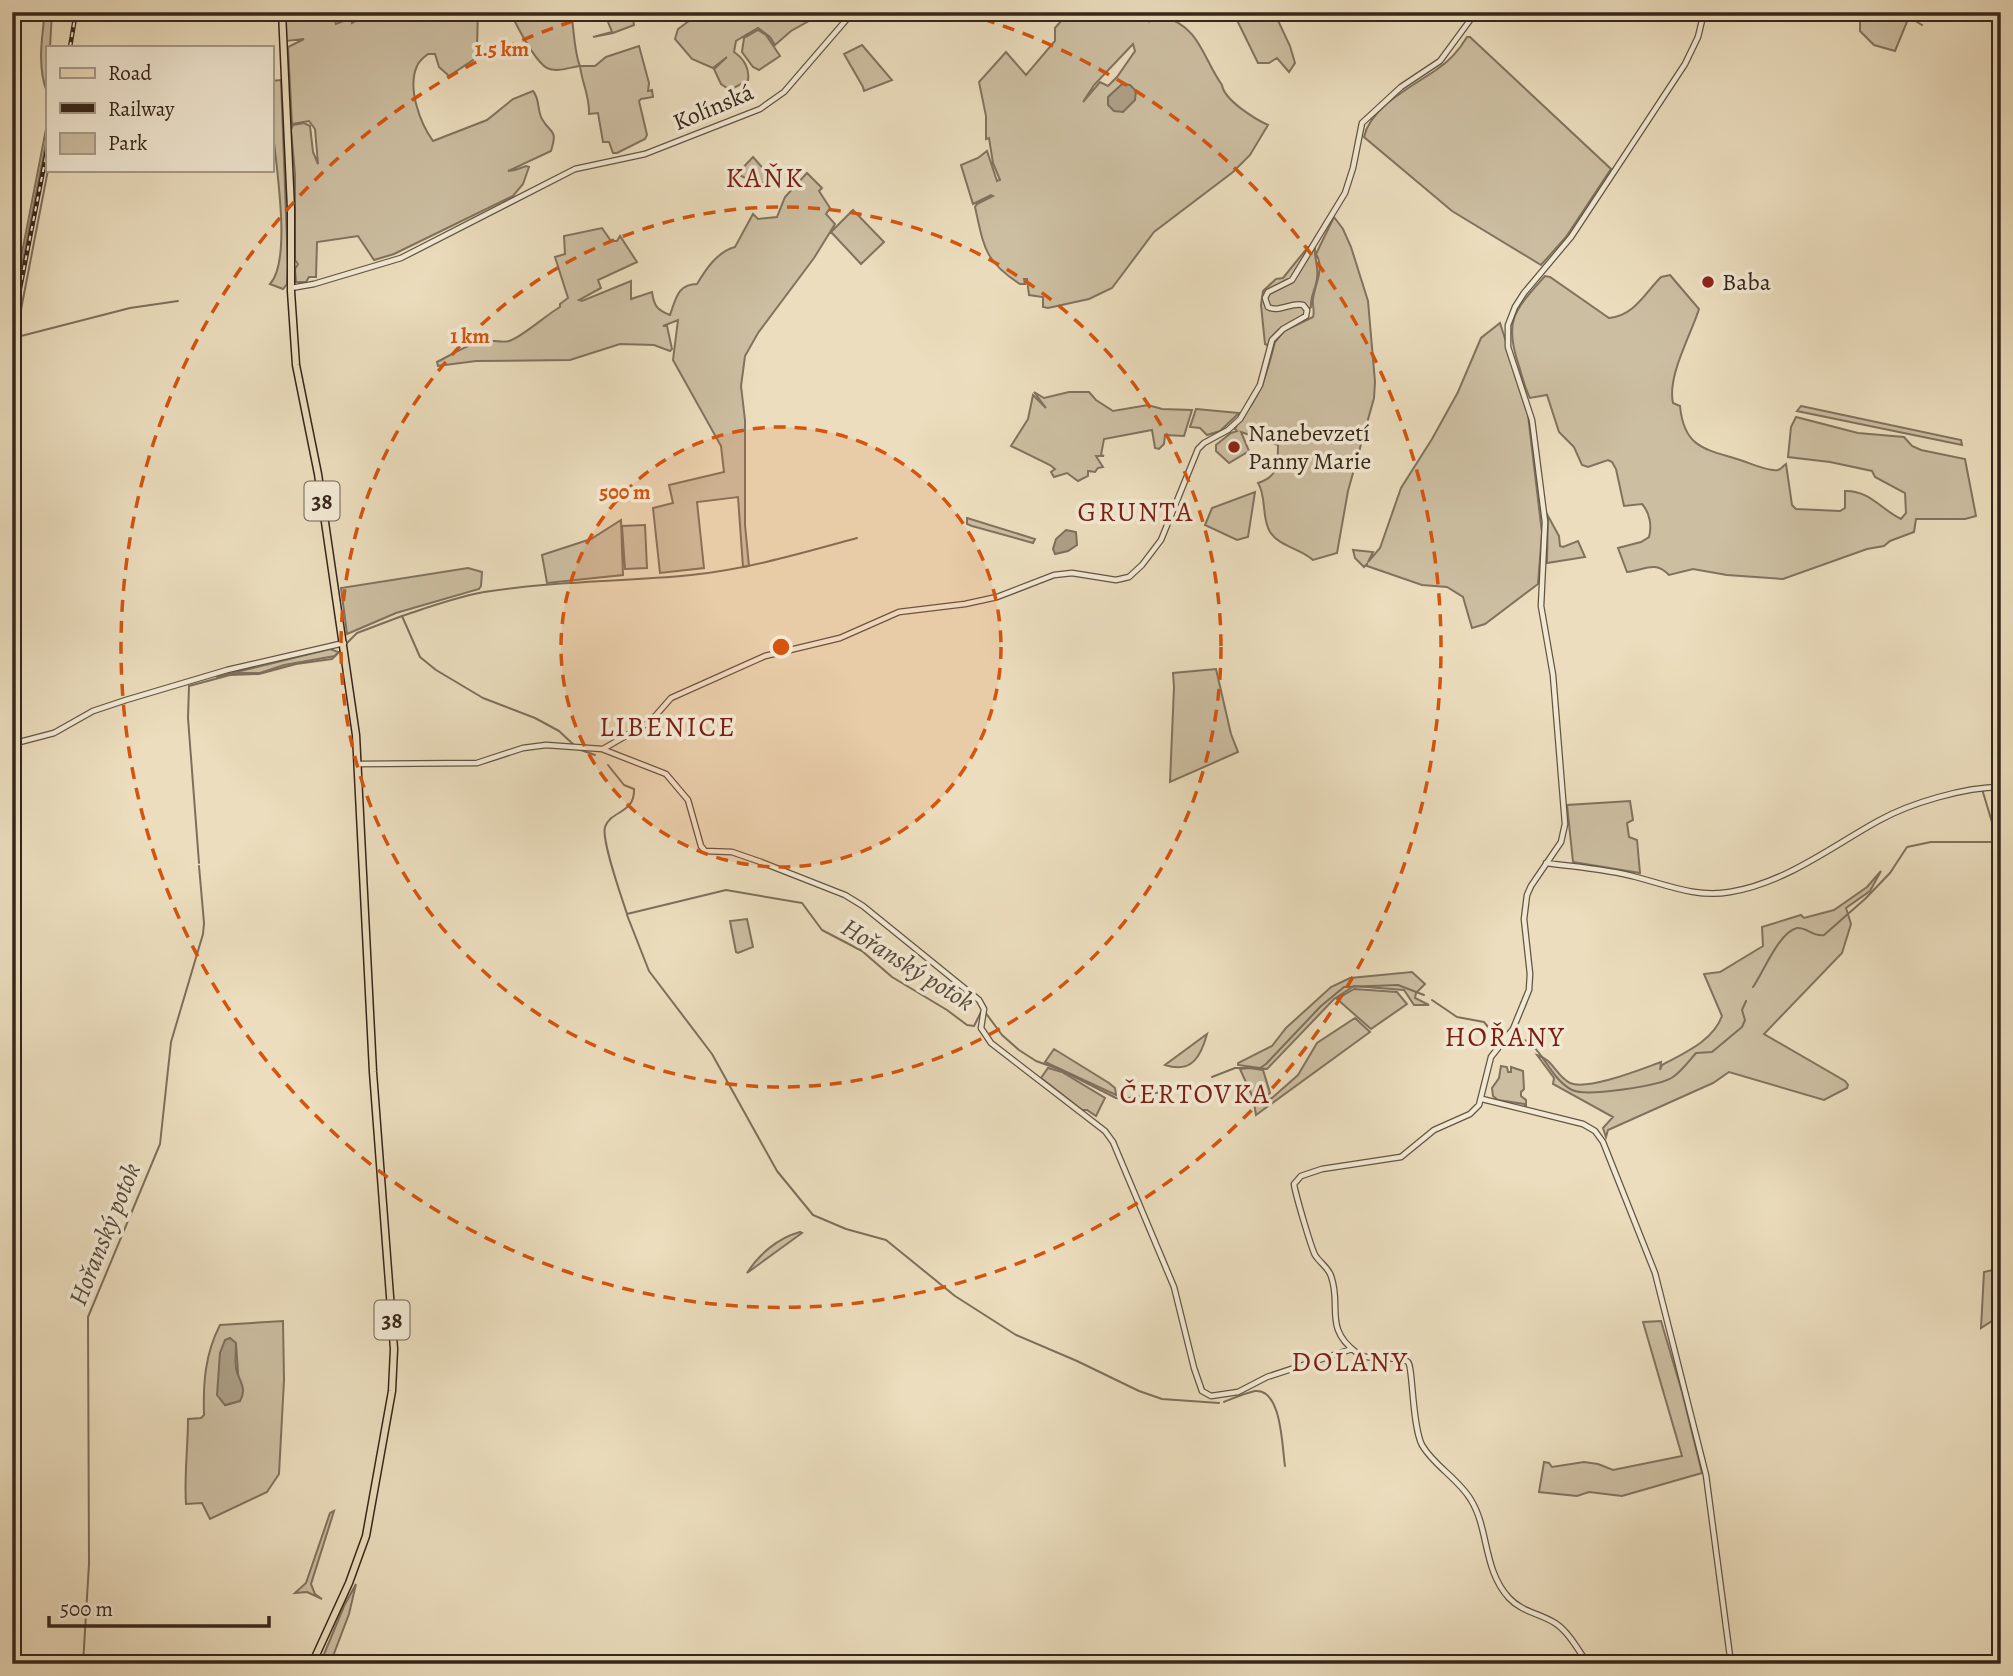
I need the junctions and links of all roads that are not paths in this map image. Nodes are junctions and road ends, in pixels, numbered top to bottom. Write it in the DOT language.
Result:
graph roads {
  1 [pos="282,12"];
  2 [pos="853,12"];
  3 [pos="1476,12"];
  4 [pos="1704,12"];
  5 [pos="291,288"];
  6 [pos="340,620"];
  7 [pos="344,643"];
  8 [pos="331,646"];
  9 [pos="346,665"];
  10 [pos="12,744"];
  11 [pos="602,749"];
  12 [pos="358,764"];
  13 [pos="2001,787"];
  14 [pos="1546,863"];
  15 [pos="1482,1099"];
  16 [pos="1352,1348"];
  17 [pos="312,1664"];
  18 [pos="1588,1664"];
  19 [pos="1731,1664"];
  1 -- 5 [label="main road, 38"];
  2 -- 5 [label="street, Kolínská"];
  3 -- 11 [label="street"];
  4 -- 14 [label="street"];
  5 -- 6 [label="main road, 38"];
  6 -- 7 [label="main road, 38"];
  6 -- 8 [label="street"];
  7 -- 8 [label="street"];
  7 -- 9 [label="main road, 38"];
  8 -- 9 [label="street"];
  8 -- 10 [label="street"];
  9 -- 12 [label="main road, 38"];
  11 -- 12 [label="street"];
  11 -- 16 [label="street"];
  12 -- 17 [label="main road, 38"];
  13 -- 14 [label="street"];
  14 -- 15 [label="street"];
  15 -- 16 [label="street"];
  15 -- 19 [label="street"];
  16 -- 18 [label="street"];
}
